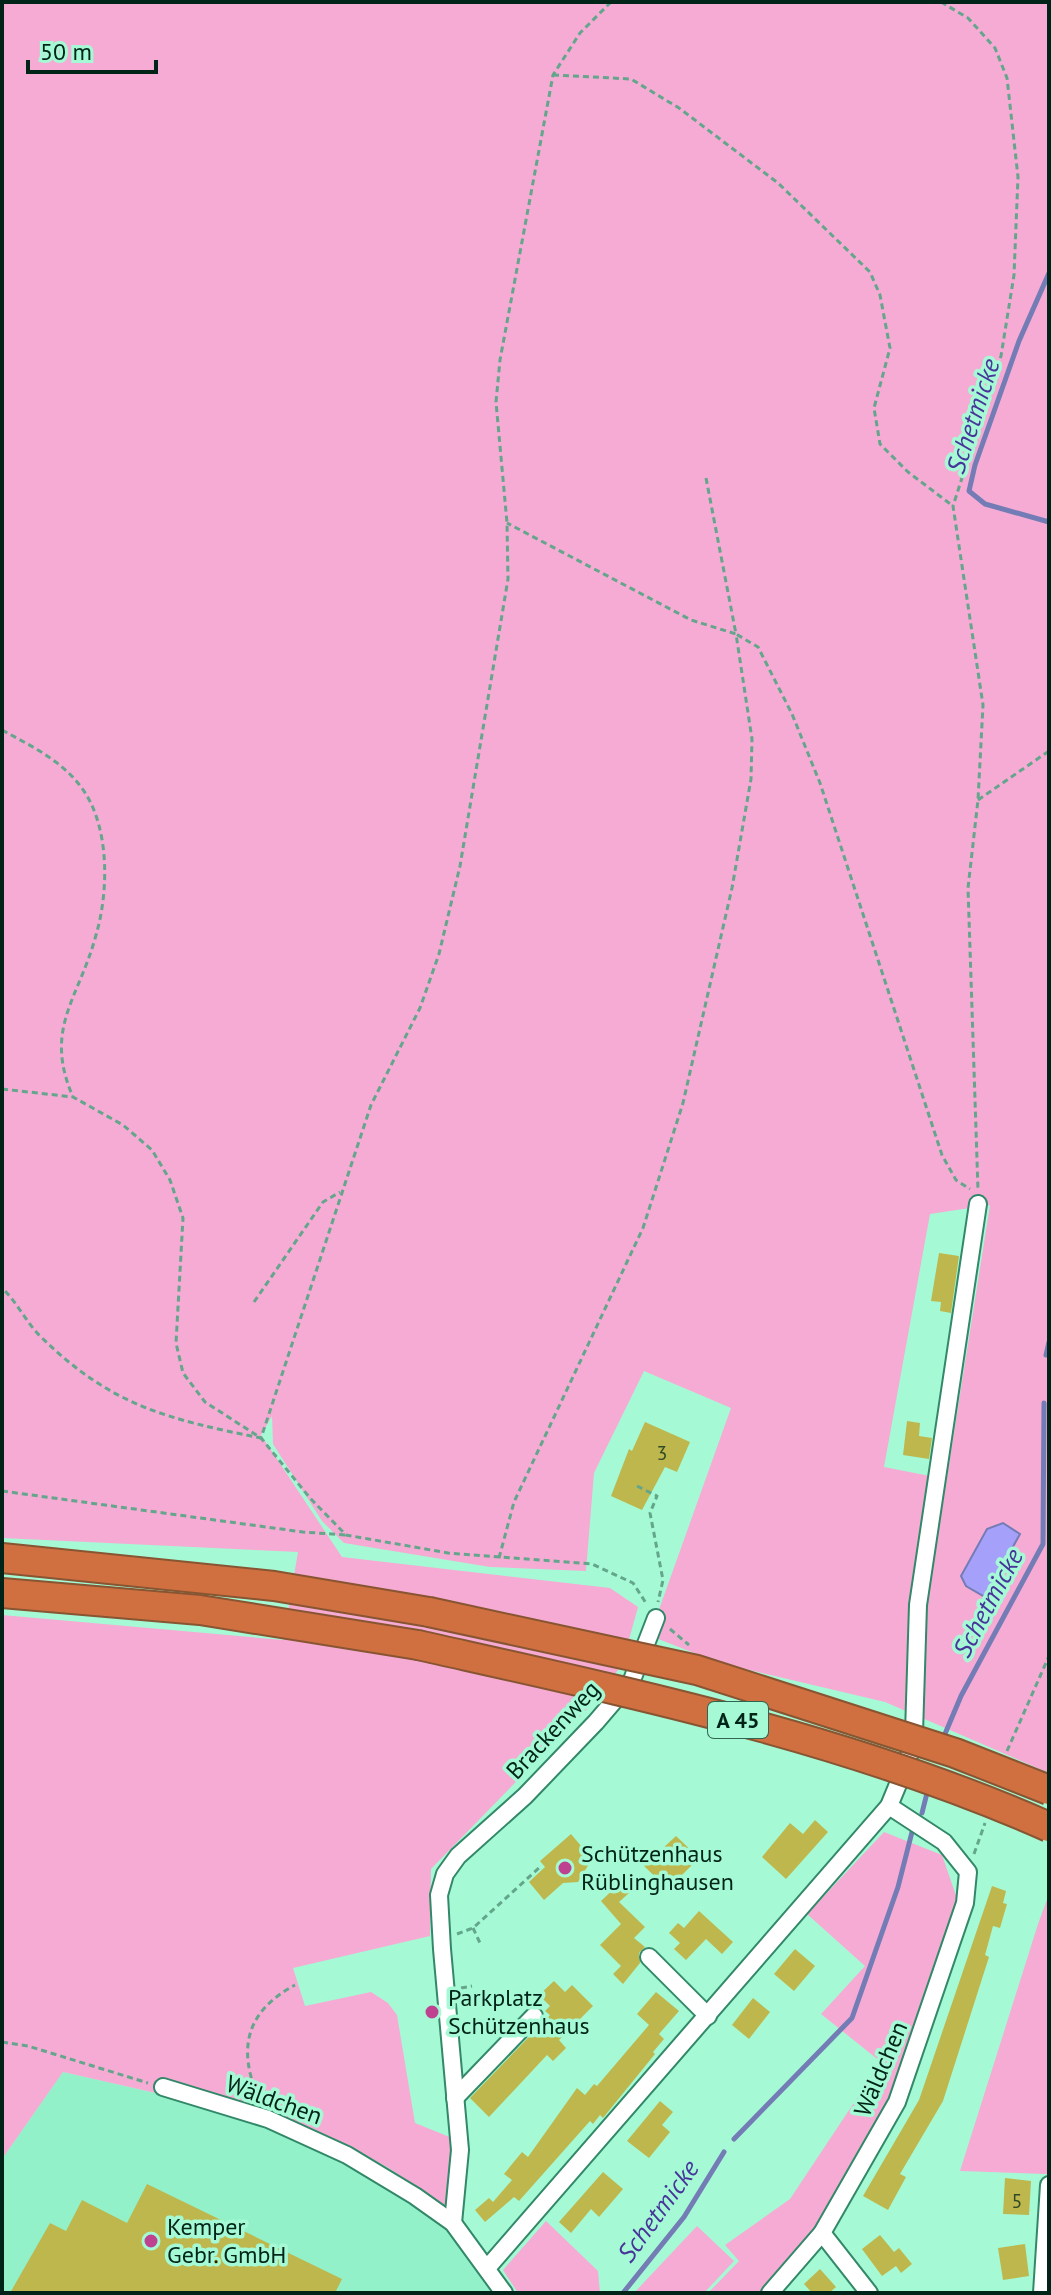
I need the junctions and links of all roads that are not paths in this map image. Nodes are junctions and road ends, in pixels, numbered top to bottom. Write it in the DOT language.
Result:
graph roads {
  1 [pos="978,1204"];
  2 [pos="2,1558"];
  3 [pos="2,1593"];
  4 [pos="656,1618"];
  5 [pos="1049,1790"];
  6 [pos="889,1806"];
  7 [pos="1049,1827"];
  8 [pos="649,1957"];
  9 [pos="534,2016"];
  10 [pos="708,2016"];
  11 [pos="163,2087"];
  12 [pos="455,2098"];
  13 [pos="1049,2185"];
  14 [pos="453,2223"];
  15 [pos="822,2233"];
  16 [pos="488,2267"];
  17 [pos="504,2293"];
  18 [pos="770,2293"];
  19 [pos="869,2293"];
  20 [pos="1042,2293"];
  1 -- 6 [label="street"];
  2 -- 5 [label="highway, A 45, bridge"];
  3 -- 7 [label="highway, A 45, bridge"];
  4 -- 12 [label="street, Brackenweg"];
  6 -- 10 [label="street"];
  6 -- 15 [label="street, Wäldchen"];
  8 -- 10 [label="street"];
  9 -- 12 [label="street"];
  10 -- 16 [label="street"];
  11 -- 14 [label="street, Wäldchen"];
  12 -- 14 [label="street"];
  13 -- 20 [label="street"];
  14 -- 16 [label="street, Wäldchen"];
  15 -- 18 [label="street, Wäldchen"];
  15 -- 19 [label="street"];
  16 -- 17 [label="street, Wäldchen"];
}
